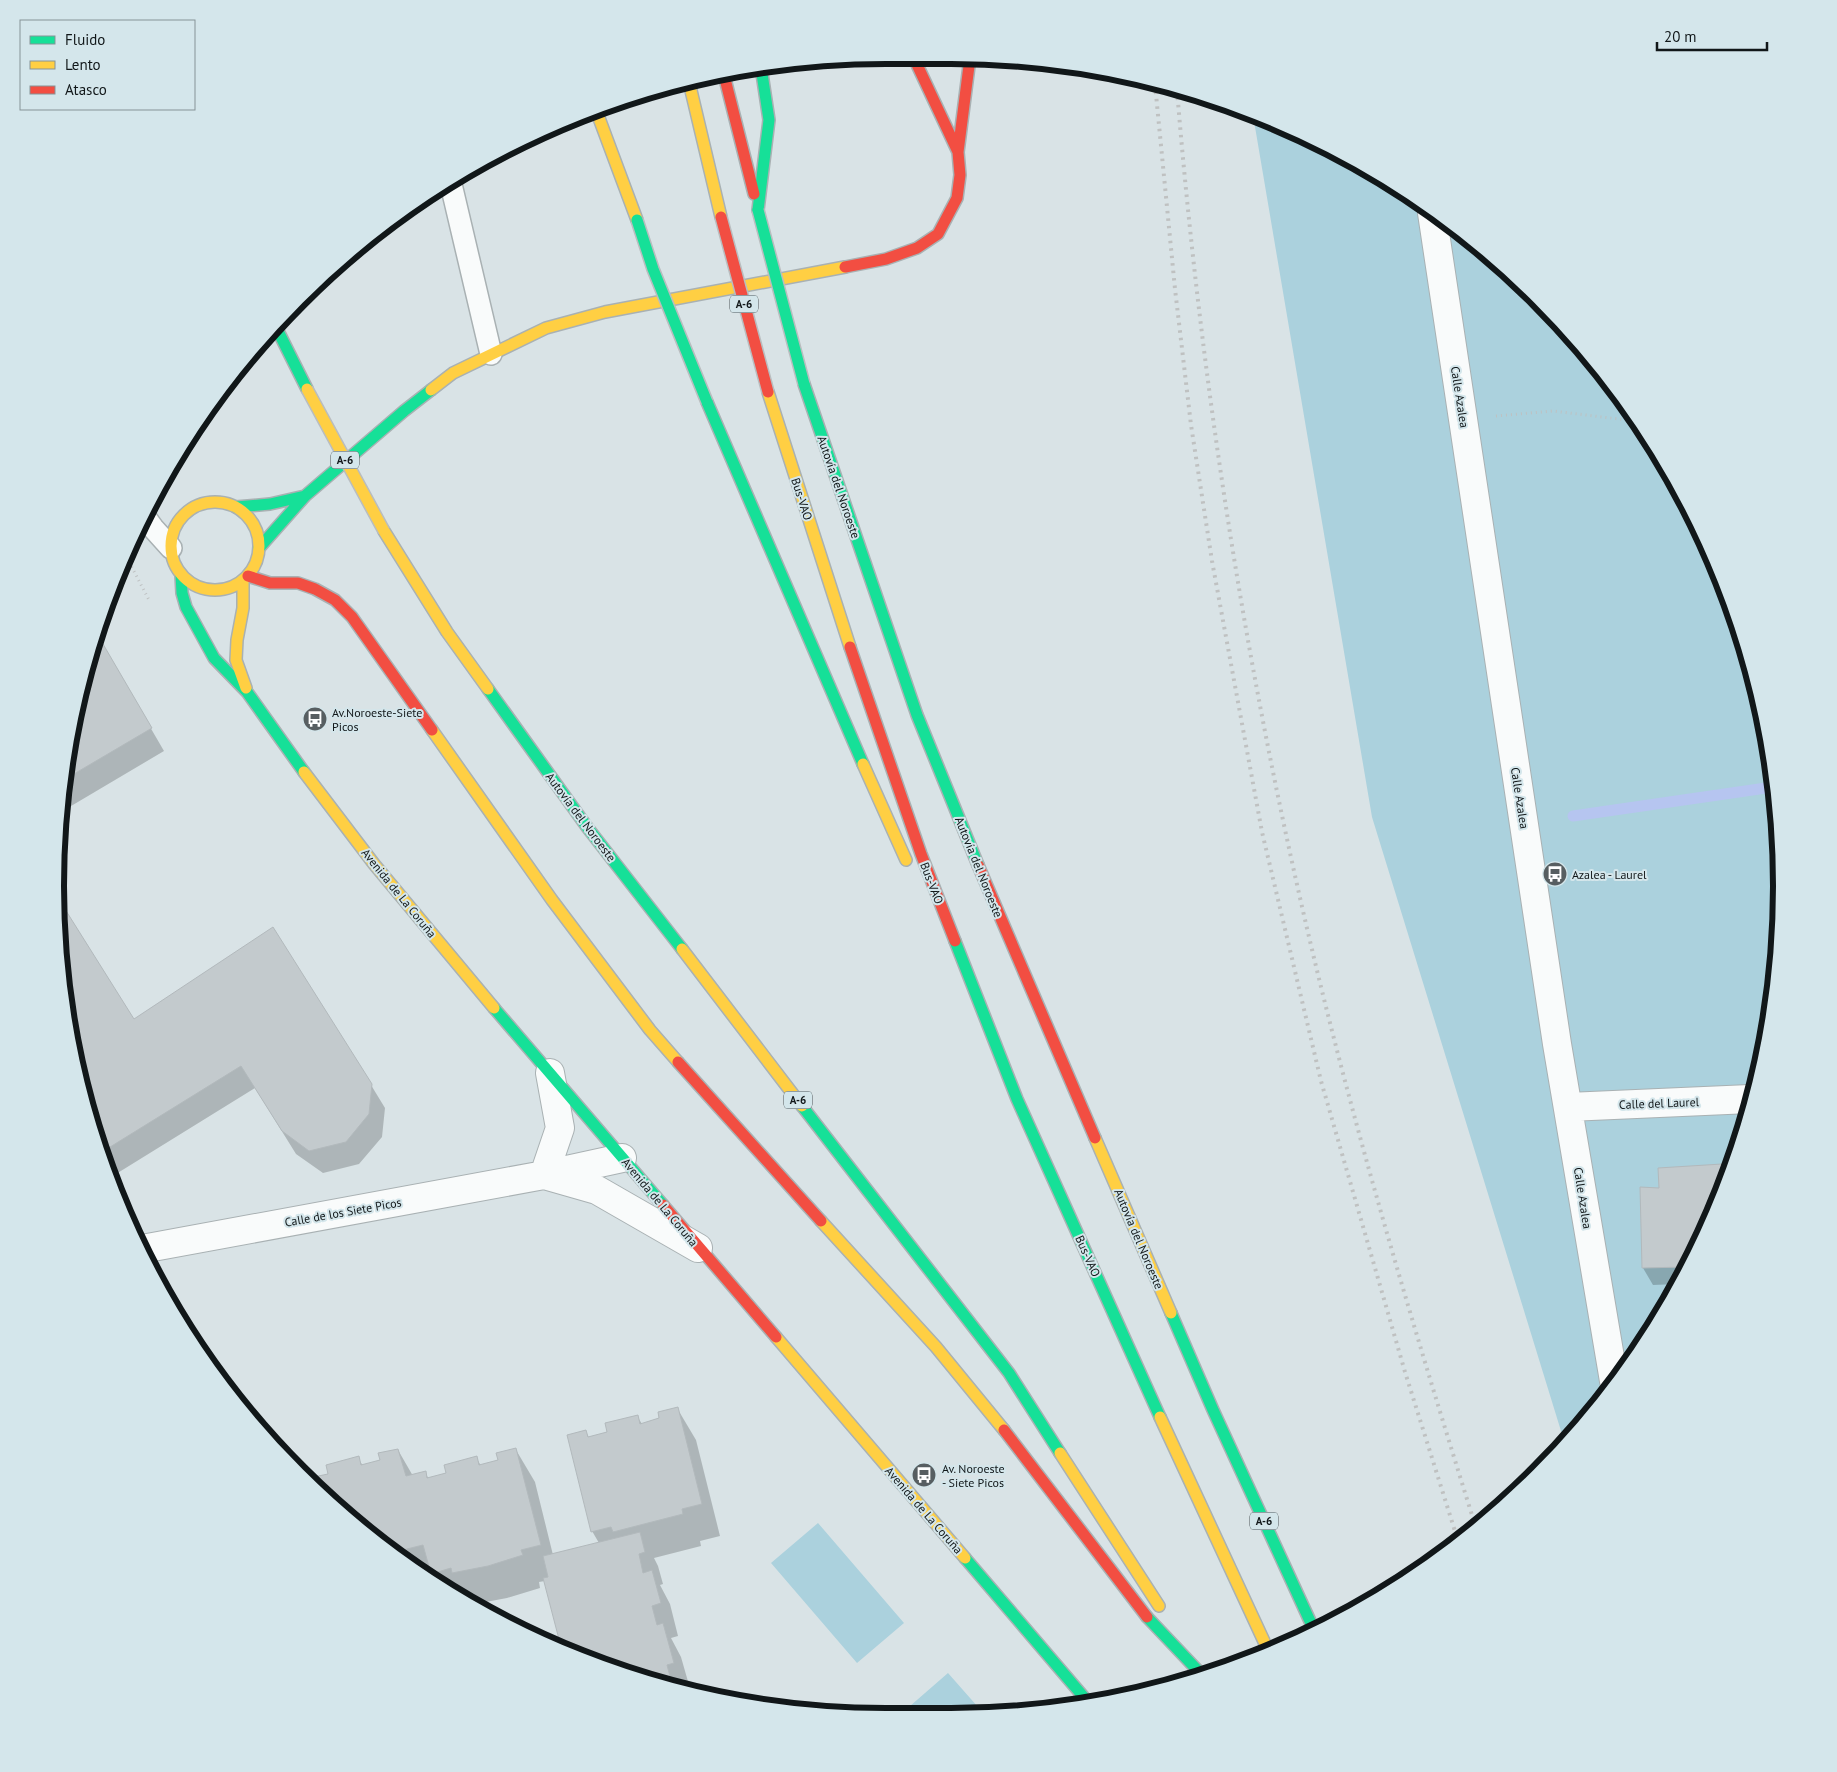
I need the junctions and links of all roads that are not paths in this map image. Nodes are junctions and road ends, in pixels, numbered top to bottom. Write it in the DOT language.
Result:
graph roads {
  1 [pos="917,64"];
  2 [pos="969,65"];
  3 [pos="762,74"];
  4 [pos="725,80"];
  5 [pos="690,88"];
  6 [pos="598,116"];
  7 [pos="958,152"];
  8 [pos="452,188"];
  9 [pos="758,210"];
  10 [pos="1433,220"];
  11 [pos="279,333"];
  12 [pos="490,354"];
  13 [pos="305,496"];
  14 [pos="236,508"];
  15 [pos="149,522"];
  16 [pos="171,548"];
  17 [pos="259,548"];
  18 [pos="181,575"];
  19 [pos="245,579"];
  20 [pos="247,692"];
  21 [pos="913,875"];
  22 [pos="934,920"];
  23 [pos="550,1072"];
  24 [pos="1017,1099"];
  25 [pos="1745,1099"];
  26 [pos="1568,1107"];
  27 [pos="622,1158"];
  28 [pos="544,1174"];
  29 [pos="148,1248"];
  30 [pos="701,1249"];
  31 [pos="1613,1374"];
  32 [pos="1312,1625"];
  33 [pos="1266,1646"];
  34 [pos="1198,1670"];
  35 [pos="1200,1670"];
  36 [pos="1083,1697"];
  1 -- 7 [label="main road"];
  2 -- 7 [label="main road"];
  3 -- 9 [label="main road"];
  4 -- 9 [label="main road, Autovía del Noroeste / A-6"];
  5 -- 24 [label="main road, Bus-VAO / A-6, bridge"];
  6 -- 21 [label="main road, bridge"];
  7 -- 12 [label="main road"];
  8 -- 12 [label="lane"];
  9 -- 32 [label="main road, Autovía del Noroeste / A-6, bridge"];
  10 -- 26 [label="street, Calle Azalea"];
  11 -- 35 [label="main road, Autovía del Noroeste / A-6, bridge"];
  12 -- 13 [label="main road"];
  13 -- 14 [label="main road"];
  13 -- 17 [label="main road"];
  14 -- 16 [label="main road"];
  14 -- 17 [label="main road"];
  15 -- 16 [label="lane"];
  16 -- 18 [label="main road"];
  17 -- 19 [label="main road"];
  18 -- 19 [label="main road"];
  18 -- 20 [label="main road, Avenida de La Coruña"];
  19 -- 20 [label="main road, Avenida de La Coruña"];
  19 -- 34 [label="main road"];
  20 -- 23 [label="main road, Avenida de La Coruña"];
  22 -- 24 [label="main road"];
  23 -- 27 [label="main road, Avenida de La Coruña"];
  23 -- 28 [label="street"];
  24 -- 33 [label="main road, Bus-VAO"];
  25 -- 26 [label="street, Calle del Laurel"];
  26 -- 31 [label="street, Calle Azalea"];
  27 -- 28 [label="street, Calle de los Siete Picos"];
  27 -- 30 [label="main road, Avenida de La Coruña"];
  28 -- 29 [label="street, Calle de los Siete Picos"];
  28 -- 30 [label="street, Calle de los Siete Picos"];
  30 -- 36 [label="main road, Avenida de La Coruña"];
}
